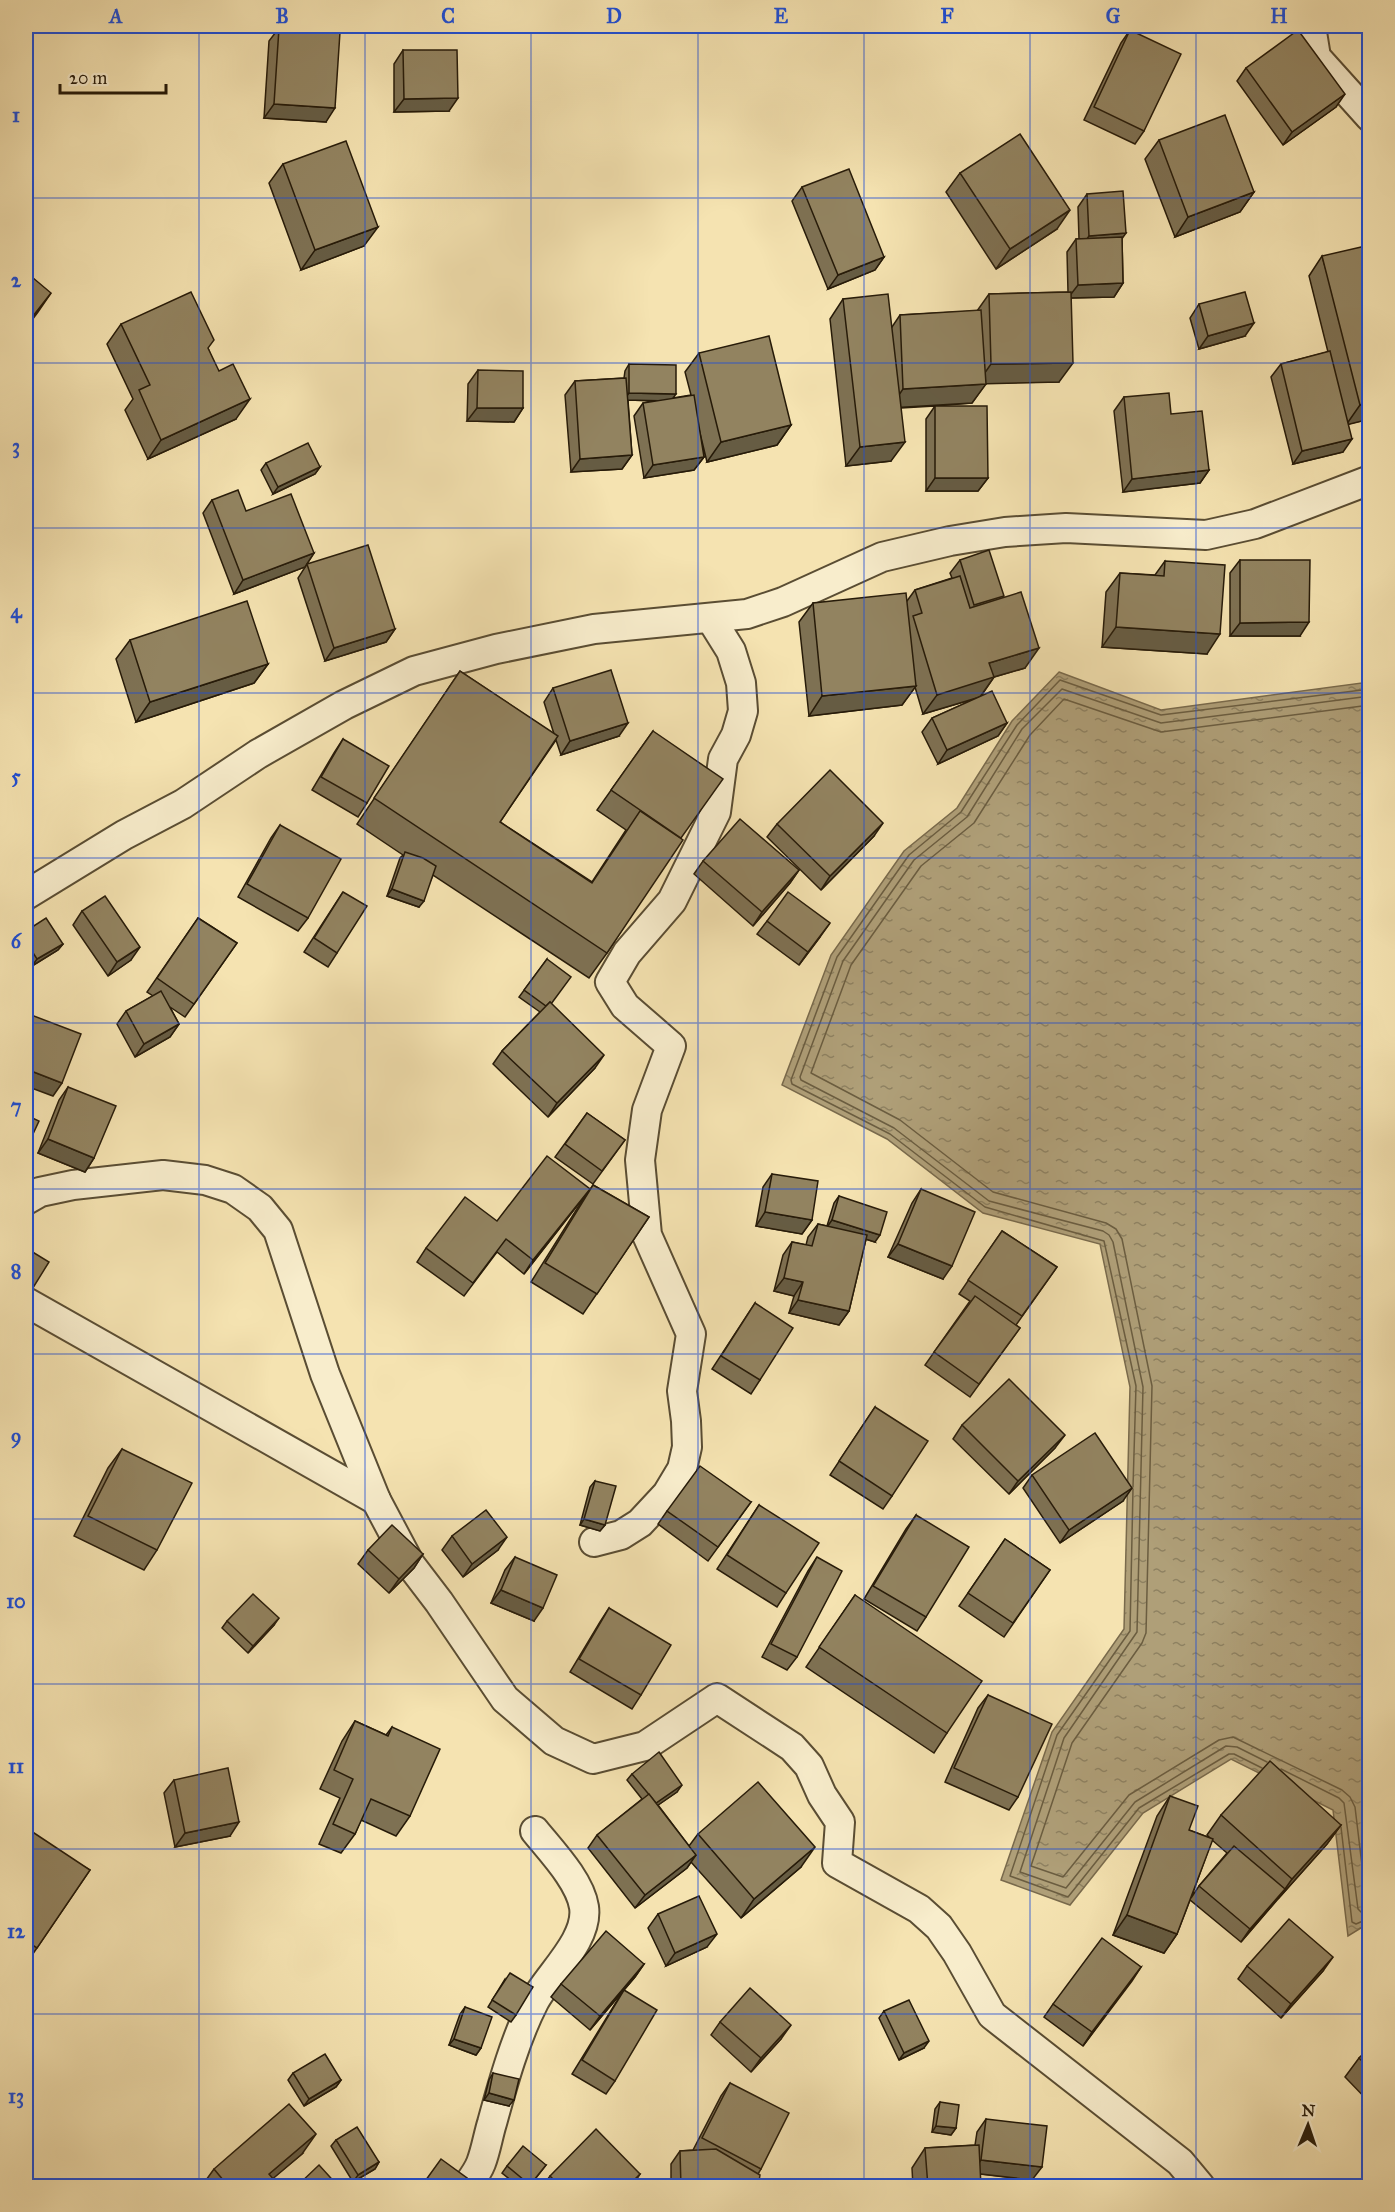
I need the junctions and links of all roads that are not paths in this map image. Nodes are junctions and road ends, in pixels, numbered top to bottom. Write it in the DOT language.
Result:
graph roads {
  1 [pos="1311,26"];
  2 [pos="1370,117"];
  3 [pos="1370,480"];
  4 [pos="747,614"];
  5 [pos="711,619"];
  6 [pos="731,651"];
  7 [pos="26,895"];
  8 [pos="26,1200"];
  9 [pos="26,1302"];
  10 [pos="376,1500"];
  11 [pos="594,1542"];
  12 [pos="535,1831"];
  13 [pos="467,2187"];
  14 [pos="1200,2187"];
  1 -- 2 [label="street"];
  3 -- 4 [label="street"];
  4 -- 5 [label="street"];
  4 -- 6 [label="street"];
  5 -- 6 [label="street"];
  5 -- 7 [label="street"];
  6 -- 11 [label="street"];
  8 -- 10 [label="street"];
  9 -- 10 [label="street"];
  10 -- 14 [label="street"];
  12 -- 13 [label="street"];
}
